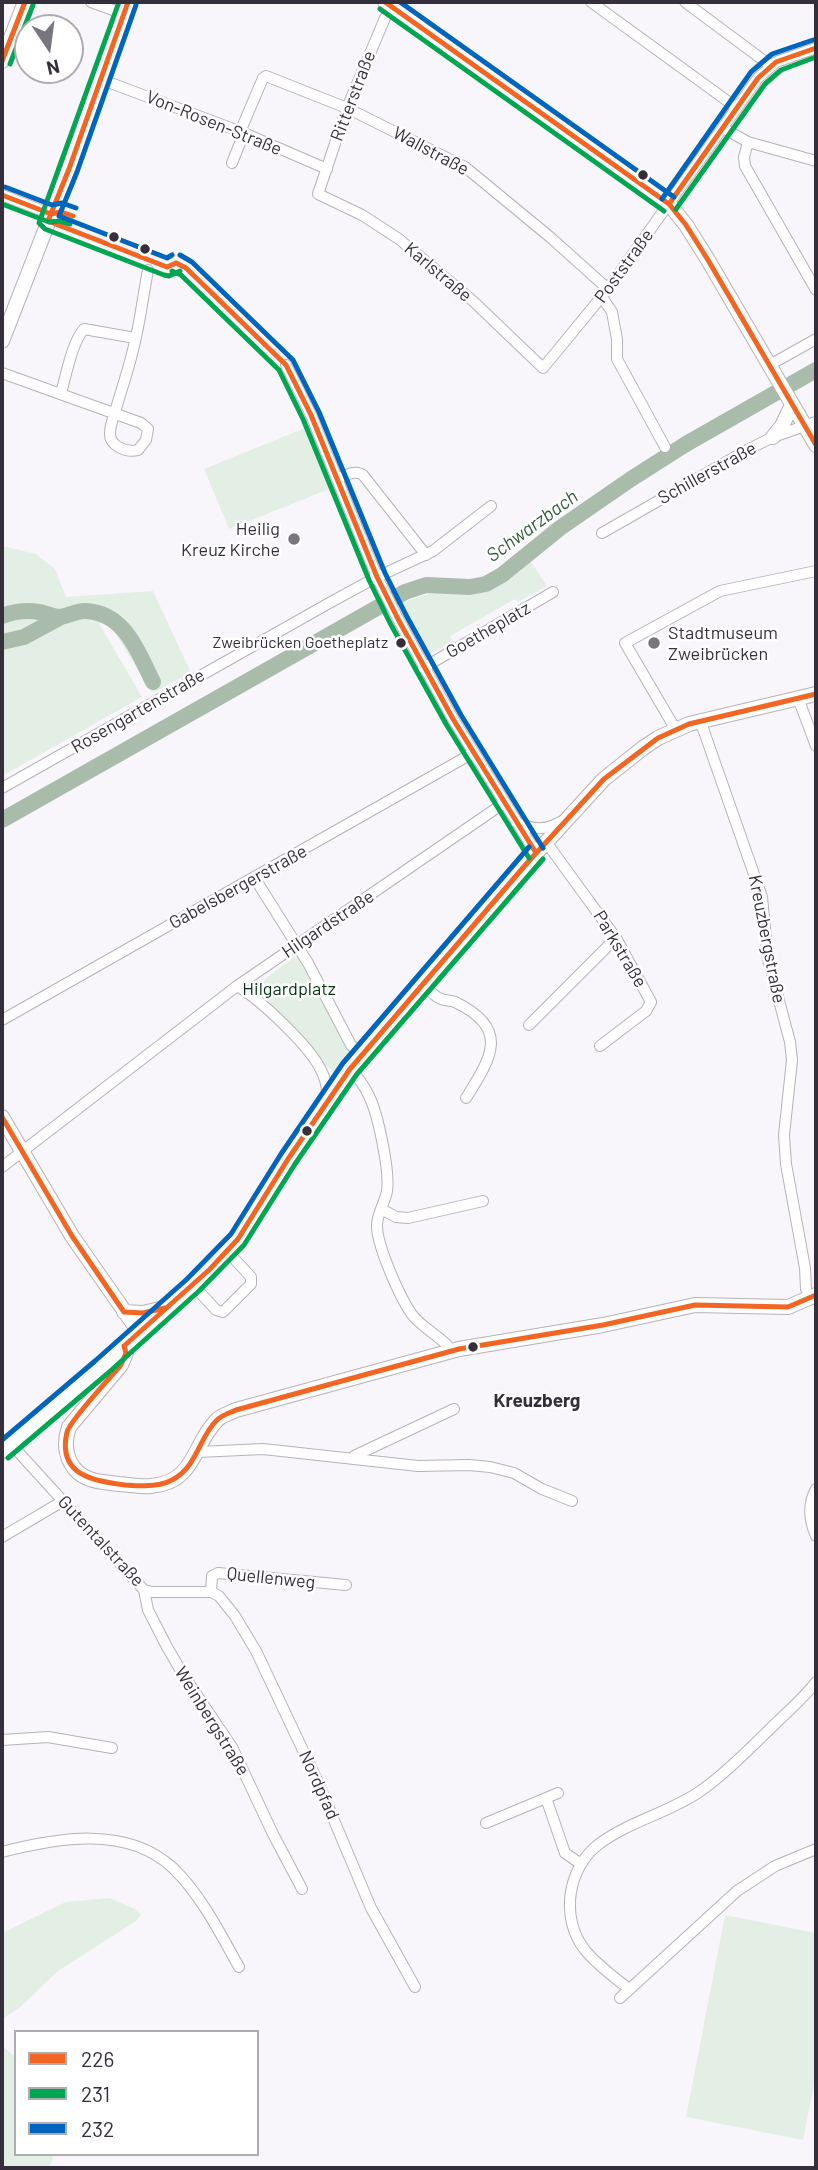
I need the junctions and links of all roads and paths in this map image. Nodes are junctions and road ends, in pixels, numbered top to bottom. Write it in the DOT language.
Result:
graph roads {
  1 [pos="25,2"];
  2 [pos="91,2"];
  3 [pos="592,2"];
  4 [pos="685,2"];
  5 [pos="391,3"];
  6 [pos="126,8"];
  7 [pos="816,48"];
  8 [pos="2,61"];
  9 [pos="771,66"];
  10 [pos="100,79"];
  11 [pos="347,108"];
  12 [pos="737,108"];
  13 [pos="723,128"];
  14 [pos="242,132"];
  15 [pos="748,142"];
  16 [pos="816,161"];
  17 [pos="232,163"];
  18 [pos="327,169"];
  19 [pos="318,194"];
  20 [pos="2,195"];
  21 [pos="669,204"];
  22 [pos="51,214"];
  23 [pos="148,270"];
  24 [pos="816,290"];
  25 [pos="605,293"];
  26 [pos="135,338"];
  27 [pos="816,339"];
  28 [pos="2,341"];
  29 [pos="286,365"];
  30 [pos="768,366"];
  31 [pos="544,369"];
  32 [pos="2,373"];
  33 [pos="61,394"];
  34 [pos="792,404"];
  35 [pos="115,413"];
  36 [pos="811,424"];
  37 [pos="772,437"];
  38 [pos="816,444"];
  39 [pos="665,447"];
  40 [pos="337,479"];
  41 [pos="491,506"];
  42 [pos="602,533"];
  43 [pos="426,555"];
  44 [pos="816,571"];
  45 [pos="377,577"];
  46 [pos="553,592"];
  47 [pos="423,668"];
  48 [pos="816,694"];
  49 [pos="798,698"];
  50 [pos="700,720"];
  51 [pos="676,730"];
  52 [pos="816,746"];
  53 [pos="473,753"];
  54 [pos="2,788"];
  55 [pos="504,803"];
  56 [pos="567,818"];
  57 [pos="516,822"];
  58 [pos="541,848"];
  59 [pos="254,877"];
  60 [pos="616,937"];
  61 [pos="298,945"];
  62 [pos="422,984"];
  63 [pos="237,986"];
  64 [pos="2,1020"];
  65 [pos="529,1025"];
  66 [pos="600,1046"];
  67 [pos="362,1055"];
  68 [pos="350,1069"];
  69 [pos="466,1098"];
  70 [pos="327,1101"];
  71 [pos="2,1117"];
  72 [pos="22,1152"];
  73 [pos="2,1167"];
  74 [pos="483,1200"];
  75 [pos="381,1209"];
  76 [pos="228,1251"];
  77 [pos="192,1285"];
  78 [pos="811,1292"];
  79 [pos="165,1308"];
  80 [pos="124,1312"];
  81 [pos="139,1332"];
  82 [pos="124,1346"];
  83 [pos="450,1351"];
  84 [pos="454,1409"];
  85 [pos="7,1447"];
  86 [pos="198,1452"];
  87 [pos="348,1458"];
  88 [pos="816,1489"];
  89 [pos="64,1501"];
  90 [pos="572,1501"];
  91 [pos="816,1536"];
  92 [pos="2,1537"];
  93 [pos="346,1586"];
  94 [pos="144,1590"];
  95 [pos="211,1592"];
  96 [pos="816,1682"];
  97 [pos="2,1740"];
  98 [pos="112,1748"];
  99 [pos="558,1793"];
  100 [pos="547,1798"];
  101 [pos="486,1823"];
  102 [pos="816,1849"];
  103 [pos="2,1852"];
  104 [pos="581,1864"];
  105 [pos="302,1889"];
  106 [pos="239,1967"];
  107 [pos="415,1987"];
  108 [pos="629,1989"];
  109 [pos="620,1998"];
  1 -- 8 [label="main road"];
  2 -- 6 [label="street"];
  3 -- 12 [label="street"];
  4 -- 9 [label="street"];
  5 -- 11 [label="street, Ritterstraße"];
  5 -- 21 [label="main road"];
  6 -- 10 [label="main road"];
  7 -- 9 [label="street, Poststraße"];
  9 -- 12 [label="street, Poststraße"];
  10 -- 14 [label="street, Von-Rosen-Straße"];
  10 -- 22 [label="main road"];
  11 -- 14 [label="street, Wallstraße"];
  11 -- 18 [label="street, Ritterstraße"];
  11 -- 25 [label="street, Wallstraße"];
  12 -- 13 [label="street, Poststraße"];
  13 -- 15 [label="street"];
  13 -- 21 [label="street, Poststraße"];
  14 -- 17 [label="street"];
  14 -- 18 [label="street, Von-Rosen-Straße"];
  15 -- 16 [label="street"];
  15 -- 24 [label="street"];
  18 -- 19 [label="street, Ritterstraße"];
  19 -- 31 [label="street, Karlstraße"];
  20 -- 22 [label="street"];
  21 -- 25 [label="street, Poststraße"];
  21 -- 30 [label="main road"];
  22 -- 28 [label="main road"];
  23 -- 26 [label="street"];
  25 -- 31 [label="street, Poststraße"];
  25 -- 39 [label="street, Wallstraße"];
  26 -- 33 [label="street"];
  26 -- 35 [label="street"];
  27 -- 30 [label="street"];
  29 -- 40 [label="street, Parkstraße"];
  30 -- 34 [label="main road"];
  32 -- 33 [label="street"];
  33 -- 35 [label="street"];
  34 -- 36 [label="main road"];
  34 -- 37 [label="main road"];
  35 -- 35 [label="street"];
  36 -- 37 [label="street, Schillerstraße"];
  36 -- 38 [label="main road"];
  37 -- 42 [label="street, Schillerstraße"];
  40 -- 43 [label="street"];
  40 -- 45 [label="street, Parkstraße"];
  41 -- 43 [label="street, Rosengartenstraße"];
  43 -- 45 [label="street, Rosengartenstraße"];
  44 -- 51 [label="street"];
  45 -- 47 [label="street, Parkstraße"];
  45 -- 54 [label="street, Rosengartenstraße"];
  46 -- 47 [label="street, Goetheplatz"];
  47 -- 53 [label="street, Parkstraße"];
  48 -- 49 [label="main road"];
  49 -- 50 [label="main road"];
  49 -- 52 [label="street"];
  50 -- 51 [label="main road"];
  50 -- 78 [label="street, Kreuzbergstraße"];
  51 -- 56 [label="main road"];
  53 -- 55 [label="street, Parkstraße"];
  53 -- 59 [label="street, Gabelsbergerstraße"];
  55 -- 57 [label="street, Parkstraße"];
  55 -- 61 [label="street, Hilgardstraße"];
  56 -- 57 [label="street"];
  56 -- 58 [label="main road"];
  57 -- 58 [label="street, Parkstraße"];
  58 -- 60 [label="street, Parkstraße"];
  58 -- 62 [label="main road"];
  59 -- 61 [label="street"];
  59 -- 64 [label="street, Gabelsbergerstraße"];
  60 -- 65 [label="street"];
  60 -- 66 [label="street, Parkstraße"];
  61 -- 63 [label="street, Hilgardstraße"];
  61 -- 67 [label="street"];
  62 -- 67 [label="main road"];
  62 -- 69 [label="street"];
  63 -- 70 [label="street"];
  63 -- 72 [label="street, Hilgardstraße"];
  67 -- 68 [label="main road"];
  68 -- 70 [label="main road"];
  68 -- 75 [label="street"];
  70 -- 76 [label="main road"];
  71 -- 72 [label="main road"];
  72 -- 73 [label="street, Hilgardstraße"];
  72 -- 80 [label="main road"];
  74 -- 75 [label="street"];
  75 -- 83 [label="street"];
  76 -- 77 [label="main road"];
  76 -- 77 [label="street"];
  77 -- 79 [label="main road"];
  78 -- 83 [label="main road"];
  79 -- 80 [label="main road"];
  79 -- 81 [label="main road"];
  80 -- 81 [label="main road"];
  81 -- 82 [label="main road"];
  82 -- 85 [label="main road"];
  82 -- 86 [label="main road"];
  83 -- 86 [label="main road"];
  84 -- 87 [label="street"];
  85 -- 89 [label="street, Gutentalstraße"];
  86 -- 87 [label="street"];
  87 -- 90 [label="street"];
  88 -- 91 [label="street"];
  89 -- 92 [label="street"];
  89 -- 94 [label="street, Gutentalstraße"];
  93 -- 95 [label="street, Quellenweg"];
  94 -- 95 [label="street, Gutentalstraße"];
  94 -- 105 [label="street, Weinbergstraße"];
  95 -- 107 [label="street, Nordpfad"];
  96 -- 104 [label="street"];
  97 -- 98 [label="street"];
  99 -- 100 [label="street"];
  100 -- 101 [label="street"];
  100 -- 104 [label="street"];
  102 -- 108 [label="street"];
  103 -- 106 [label="street"];
  104 -- 108 [label="street"];
  108 -- 109 [label="street"];
}
